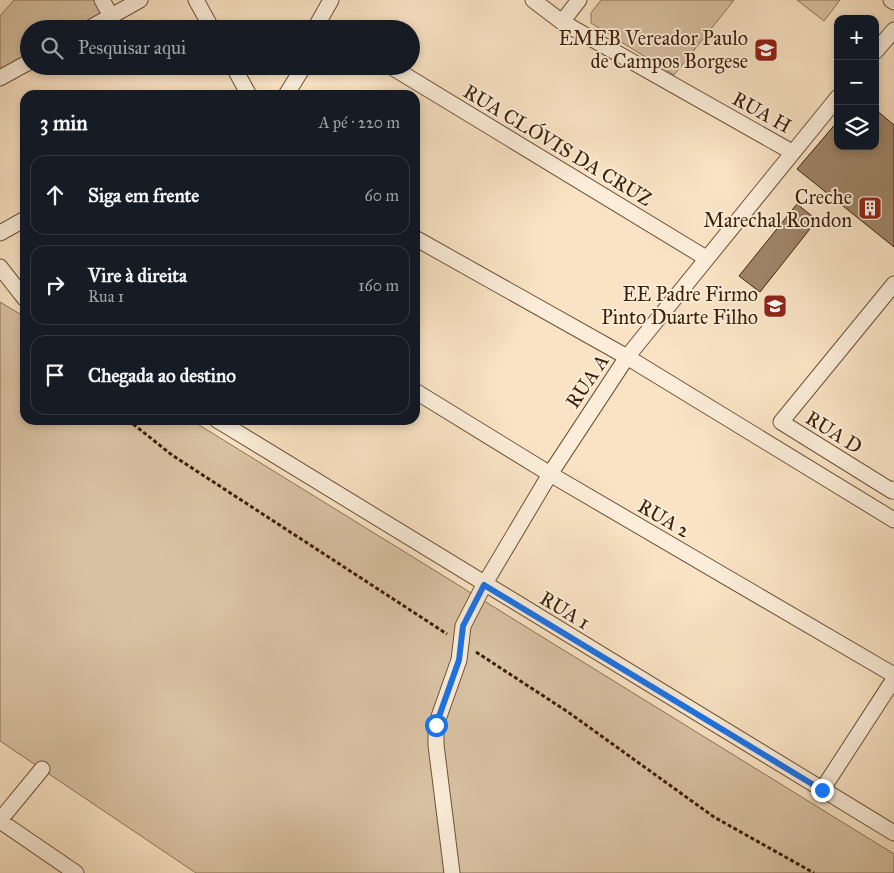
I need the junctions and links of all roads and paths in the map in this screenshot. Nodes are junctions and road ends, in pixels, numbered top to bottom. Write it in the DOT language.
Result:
graph roads {
  1 [pos="102,0"];
  2 [pos="140,0"];
  3 [pos="196,0"];
  4 [pos="331,0"];
  5 [pos="533,0"];
  6 [pos="579,0"];
  7 [pos="111,16"];
  8 [pos="104,20"];
  9 [pos="207,20"];
  10 [pos="324,20"];
  11 [pos="562,22"];
  12 [pos="894,30"];
  13 [pos="879,47"];
  14 [pos="20,67"];
  15 [pos="238,75"];
  16 [pos="298,75"];
  17 [pos="405,75"];
  18 [pos="0,78"];
  19 [pos="246,90"];
  20 [pos="289,90"];
  21 [pos="834,102"];
  22 [pos="792,152"];
  23 [pos="20,222"];
  24 [pos="0,233"];
  25 [pos="420,241"];
  26 [pos="706,258"];
  27 [pos="0,267"];
  28 [pos="894,284"];
  29 [pos="20,293"];
  30 [pos="628,357"];
  31 [pos="420,394"];
  32 [pos="225,425"];
  33 [pos="550,474"];
  34 [pos="893,490"];
  35 [pos="894,520"];
  36 [pos="484,585"];
  37 [pos="894,675"];
  38 [pos="894,679"];
  39 [pos="42,769"];
  40 [pos="822,790"];
  41 [pos="0,821"];
  42 [pos="894,833"];
  43 [pos="76,873"];
  44 [pos="452,873"];
  1 -- 7 [label="street"];
  2 -- 7 [label="street"];
  3 -- 9 [label="street"];
  4 -- 10 [label="street"];
  5 -- 11 [label="street, RUA H"];
  6 -- 11 [label="street"];
  7 -- 8 [label="street"];
  11 -- 22 [label="street, RUA H"];
  12 -- 13 [label="street"];
  14 -- 18 [label="street"];
  15 -- 19 [label="street"];
  16 -- 20 [label="street"];
  17 -- 26 [label="street, RUA CLÓVIS DA CRUZ"];
  21 -- 22 [label="street, RUA A"];
  22 -- 26 [label="street, RUA A"];
  23 -- 24 [label="street"];
  25 -- 30 [label="street"];
  26 -- 30 [label="street, RUA A"];
  27 -- 29 [label="street"];
  28 -- 34 [label="street, RUA D"];
  30 -- 33 [label="street, RUA A"];
  30 -- 35 [label="street"];
  31 -- 33 [label="street, RUA 2"];
  32 -- 36 [label="street, RUA 1"];
  33 -- 36 [label="street, RUA A"];
  33 -- 37 [label="street, RUA 2"];
  36 -- 40 [label="street, RUA 1"];
  36 -- 44 [label="street, RUA A"];
  38 -- 40 [label="street"];
  39 -- 41 [label="street"];
  40 -- 42 [label="street, RUA 1"];
  41 -- 43 [label="street"];
}
